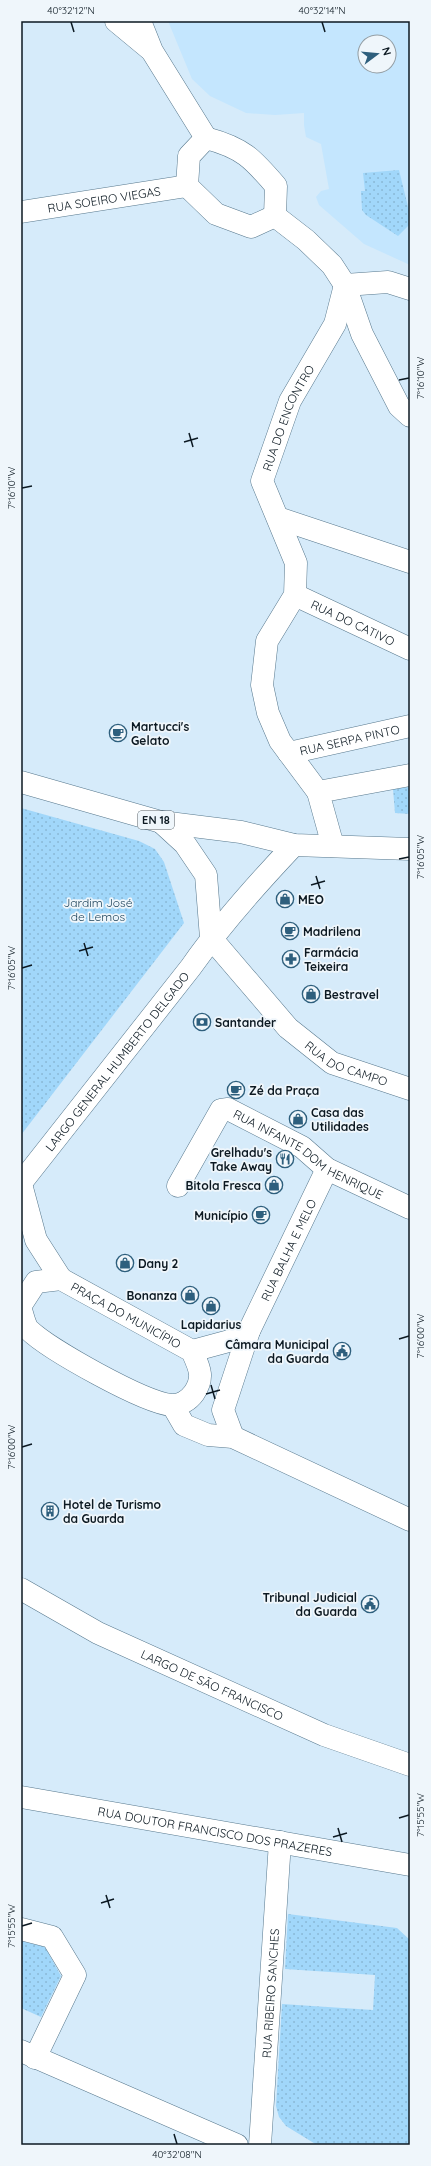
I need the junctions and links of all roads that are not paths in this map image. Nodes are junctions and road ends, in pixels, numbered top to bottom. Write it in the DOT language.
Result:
graph roads {
  1 [pos="116,21"];
  2 [pos="140,21"];
  3 [pos="152,51"];
  4 [pos="206,138"];
  5 [pos="187,186"];
  6 [pos="21,212"];
  7 [pos="275,216"];
  8 [pos="345,286"];
  9 [pos="410,289"];
  10 [pos="410,416"];
  11 [pos="278,518"];
  12 [pos="410,562"];
  13 [pos="295,595"];
  14 [pos="410,650"];
  15 [pos="410,726"];
  16 [pos="290,753"];
  17 [pos="410,775"];
  18 [pos="21,782"];
  19 [pos="318,792"];
  20 [pos="161,822"];
  21 [pos="294,845"];
  22 [pos="333,846"];
  23 [pos="410,849"];
  24 [pos="211,938"];
  25 [pos="410,1088"];
  26 [pos="327,1169"];
  27 [pos="21,1183"];
  28 [pos="178,1186"];
  29 [pos="410,1208"];
  30 [pos="61,1279"];
  31 [pos="21,1305"];
  32 [pos="21,1310"];
  33 [pos="249,1331"];
  34 [pos="192,1351"];
  35 [pos="173,1406"];
  36 [pos="233,1437"];
  37 [pos="410,1520"];
  38 [pos="21,1589"];
  39 [pos="410,1765"];
  40 [pos="21,1797"];
  41 [pos="280,1842"];
  42 [pos="410,1866"];
  43 [pos="21,1929"];
  44 [pos="28,2054"];
  45 [pos="237,2145"];
  46 [pos="260,2145"];
  1 -- 3 [label="street"];
  2 -- 3 [label="street"];
  3 -- 4 [label="street"];
  4 -- 5 [label="street"];
  4 -- 7 [label="street"];
  5 -- 6 [label="street, RUA SOEIRO VIEGAS"];
  5 -- 7 [label="street"];
  7 -- 8 [label="street"];
  8 -- 9 [label="street"];
  8 -- 10 [label="street"];
  8 -- 11 [label="street, RUA DO ENCONTRO"];
  11 -- 12 [label="street"];
  11 -- 13 [label="street, RUA DO ENCONTRO"];
  13 -- 14 [label="street, RUA DO CATIVO"];
  13 -- 16 [label="street, RUA DO ENCONTRO"];
  15 -- 16 [label="street, RUA SERPA PINTO"];
  16 -- 19 [label="street, RUA DO ENCONTRO"];
  17 -- 19 [label="street"];
  18 -- 20 [label="street, EN 18"];
  19 -- 22 [label="street"];
  20 -- 21 [label="street, EN 18"];
  20 -- 24 [label="street"];
  21 -- 22 [label="street, EN 18"];
  21 -- 24 [label="street, LARGO GENERAL HUMBERTO DELGADO"];
  22 -- 23 [label="street, EN 18"];
  24 -- 25 [label="street, RUA DO CAMPO"];
  24 -- 27 [label="street, LARGO GENERAL HUMBERTO DELGADO"];
  26 -- 28 [label="street, RUA INFANTE DOM HENRIQUE"];
  26 -- 29 [label="street, RUA INFANTE DOM HENRIQUE"];
  26 -- 33 [label="street, RUA BALHA E MELO"];
  27 -- 30 [label="street, PRAÇA DO MUNICÍPIO"];
  30 -- 31 [label="street, PRAÇA DO MUNICÍPIO"];
  30 -- 34 [label="street, PRAÇA DO MUNICÍPIO"];
  32 -- 35 [label="street"];
  33 -- 34 [label="street, PRAÇA DO MUNICÍPIO"];
  33 -- 36 [label="street"];
  34 -- 35 [label="street, PRAÇA DO MUNICÍPIO"];
  35 -- 36 [label="street"];
  36 -- 37 [label="street"];
  38 -- 39 [label="street, LARGO DE SÃO FRANCISCO"];
  40 -- 41 [label="street, RUA DOUTOR FRANCISCO DOS PRAZERES"];
  41 -- 42 [label="street, RUA DOUTOR FRANCISCO DOS PRAZERES"];
  41 -- 46 [label="street, RUA RIBEIRO SANCHES"];
  43 -- 44 [label="street"];
  44 -- 45 [label="street"];
}
